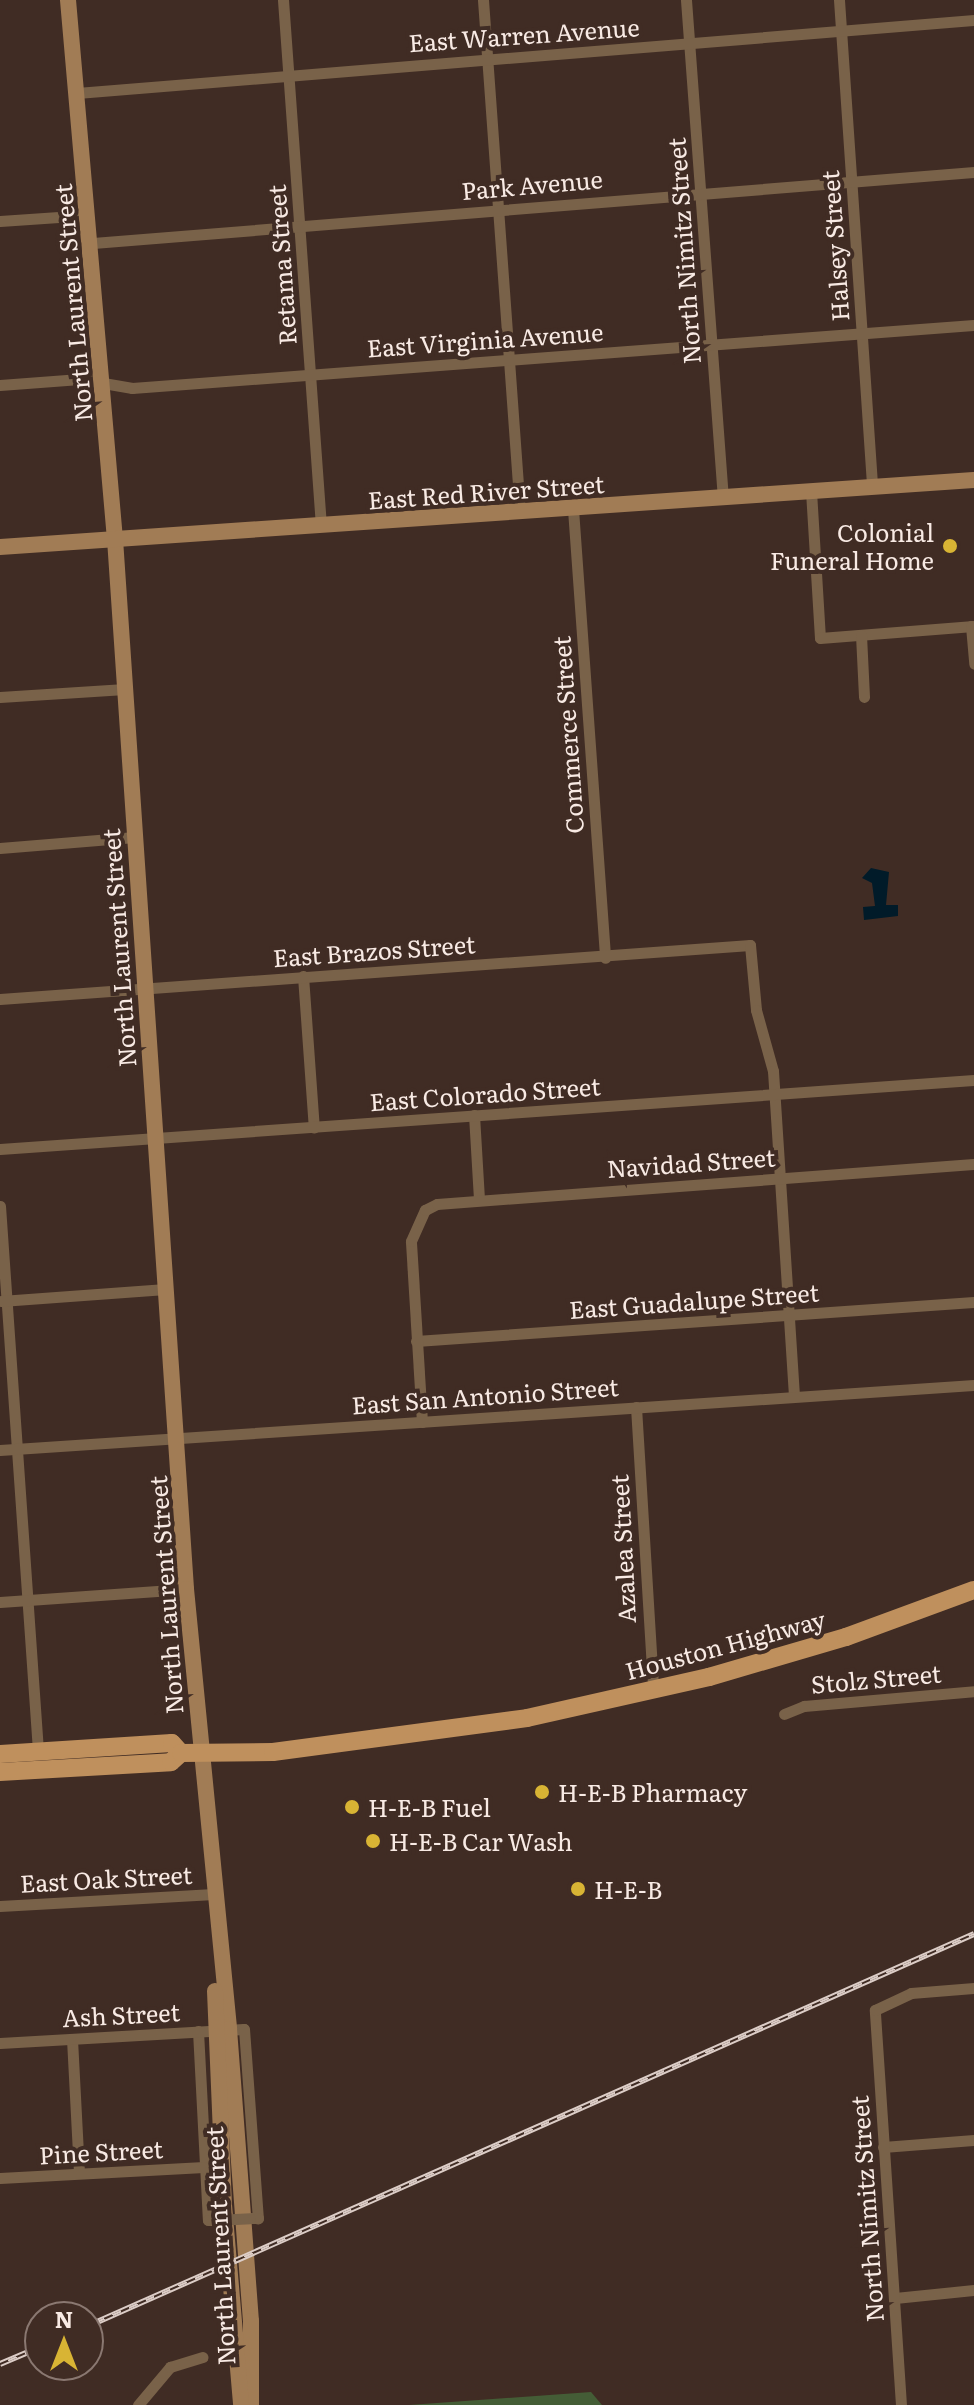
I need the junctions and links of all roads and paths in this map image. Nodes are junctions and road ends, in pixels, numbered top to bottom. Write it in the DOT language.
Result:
graph roads {
  1 [pos="68,0"];
  2 [pos="283,0"];
  3 [pos="483,0"];
  4 [pos="686,0"];
  5 [pos="839,0"];
  6 [pos="974,20"];
  7 [pos="841,33"];
  8 [pos="690,45"];
  9 [pos="488,58"];
  10 [pos="288,74"];
  11 [pos="77,93"];
  12 [pos="974,172"];
  13 [pos="851,183"];
  14 [pos="703,192"];
  15 [pos="500,209"];
  16 [pos="88,215"];
  17 [pos="0,221"];
  18 [pos="300,224"];
  19 [pos="93,243"];
  20 [pos="974,325"];
  21 [pos="862,333"];
  22 [pos="711,343"];
  23 [pos="511,360"];
  24 [pos="311,373"];
  25 [pos="103,380"];
  26 [pos="0,385"];
  27 [pos="974,480"];
  28 [pos="872,488"];
  29 [pos="811,491"];
  30 [pos="723,499"];
  31 [pos="573,509"];
  32 [pos="520,513"];
  33 [pos="321,526"];
  34 [pos="115,539"];
  35 [pos="0,547"];
  36 [pos="973,626"];
  37 [pos="861,635"];
  38 [pos="974,664"];
  39 [pos="125,689"];
  40 [pos="0,697"];
  41 [pos="864,697"];
  42 [pos="135,837"];
  43 [pos="0,848"];
  44 [pos="605,958"];
  45 [pos="303,976"];
  46 [pos="144,988"];
  47 [pos="0,999"];
  48 [pos="974,1080"];
  49 [pos="774,1094"];
  50 [pos="474,1115"];
  51 [pos="314,1128"];
  52 [pos="154,1140"];
  53 [pos="0,1149"];
  54 [pos="974,1164"];
  55 [pos="781,1179"];
  56 [pos="479,1198"];
  57 [pos="0,1206"];
  58 [pos="166,1289"];
  59 [pos="4,1301"];
  60 [pos="974,1302"];
  61 [pos="789,1315"];
  62 [pos="416,1341"];
  63 [pos="974,1385"];
  64 [pos="794,1396"];
  65 [pos="636,1407"];
  66 [pos="422,1422"];
  67 [pos="178,1439"];
  68 [pos="18,1449"];
  69 [pos="0,1450"];
  70 [pos="186,1589"];
  71 [pos="974,1590"];
  72 [pos="27,1600"];
  73 [pos="0,1602"];
  74 [pos="653,1688"];
  75 [pos="974,1691"];
  76 [pos="784,1714"];
  77 [pos="38,1751"];
  78 [pos="201,1752"];
  79 [pos="181,1753"];
  80 [pos="0,1754"];
  81 [pos="0,1772"];
  82 [pos="214,1894"];
  83 [pos="0,1906"];
  84 [pos="974,1988"];
  85 [pos="230,2029"];
  86 [pos="198,2031"];
  87 [pos="72,2039"];
  88 [pos="0,2043"];
  89 [pos="974,2140"];
  90 [pos="883,2147"];
  91 [pos="204,2167"];
  92 [pos="79,2173"];
  93 [pos="0,2178"];
  94 [pos="974,2290"];
  95 [pos="895,2298"];
  96 [pos="203,2357"];
  97 [pos="138,2405"];
  98 [pos="241,2405"];
  99 [pos="251,2405"];
  100 [pos="901,2405"];
  1 -- 11 [label="main road, North Laurent Street"];
  2 -- 10 [label="street, Retama Street"];
  3 -- 9 [label="street"];
  4 -- 8 [label="street, North Nimitz Street"];
  5 -- 7 [label="street, Halsey Street"];
  6 -- 7 [label="street, East Warren Avenue"];
  7 -- 8 [label="street, East Warren Avenue"];
  7 -- 13 [label="street, Halsey Street"];
  8 -- 9 [label="street, East Warren Avenue"];
  8 -- 14 [label="street, North Nimitz Street"];
  9 -- 10 [label="street, East Warren Avenue"];
  9 -- 15 [label="street"];
  10 -- 11 [label="street, East Warren Avenue"];
  10 -- 18 [label="street, Retama Street"];
  11 -- 16 [label="main road, North Laurent Street"];
  12 -- 13 [label="street, Park Avenue"];
  13 -- 14 [label="street, Park Avenue"];
  13 -- 21 [label="street, Halsey Street"];
  14 -- 15 [label="street, Park Avenue"];
  14 -- 22 [label="street, North Nimitz Street"];
  15 -- 18 [label="street, Park Avenue"];
  15 -- 23 [label="street"];
  16 -- 17 [label="street"];
  16 -- 19 [label="main road, North Laurent Street"];
  18 -- 19 [label="street, Park Avenue"];
  18 -- 24 [label="street, Retama Street"];
  19 -- 25 [label="main road, North Laurent Street"];
  20 -- 21 [label="street, East Virginia Avenue"];
  21 -- 22 [label="street, East Virginia Avenue"];
  21 -- 28 [label="street, Halsey Street"];
  22 -- 23 [label="street, East Virginia Avenue"];
  22 -- 30 [label="street, North Nimitz Street"];
  23 -- 24 [label="street, East Virginia Avenue"];
  23 -- 32 [label="street"];
  24 -- 25 [label="street, East Virginia Avenue"];
  24 -- 33 [label="street, Retama Street"];
  25 -- 26 [label="street, East Virginia Avenue"];
  25 -- 34 [label="main road, North Laurent Street"];
  27 -- 28 [label="main road, East Red River Street"];
  28 -- 29 [label="main road, East Red River Street"];
  29 -- 30 [label="main road, East Red River Street"];
  29 -- 37 [label="street"];
  30 -- 31 [label="main road, East Red River Street"];
  31 -- 32 [label="main road, East Red River Street"];
  31 -- 44 [label="street, Commerce Street"];
  32 -- 33 [label="main road, East Red River Street"];
  33 -- 34 [label="main road, East Red River Street"];
  34 -- 35 [label="main road, East Red River Street"];
  34 -- 39 [label="main road, North Laurent Street"];
  36 -- 37 [label="street"];
  36 -- 38 [label="street"];
  37 -- 41 [label="street"];
  39 -- 40 [label="street"];
  39 -- 42 [label="main road, North Laurent Street"];
  42 -- 43 [label="street"];
  42 -- 46 [label="main road, North Laurent Street"];
  44 -- 45 [label="street, East Brazos Street"];
  44 -- 49 [label="street, East Brazos Street"];
  45 -- 46 [label="street, East Brazos Street"];
  45 -- 51 [label="street"];
  46 -- 47 [label="street, East Brazos Street"];
  46 -- 52 [label="main road, North Laurent Street"];
  48 -- 49 [label="street, East Colorado Street"];
  49 -- 50 [label="street, East Colorado Street"];
  49 -- 55 [label="street"];
  50 -- 51 [label="street, East Colorado Street"];
  50 -- 56 [label="street"];
  51 -- 52 [label="street, East Colorado Street"];
  52 -- 53 [label="street, East Colorado Street"];
  52 -- 58 [label="main road, North Laurent Street"];
  54 -- 55 [label="street, Navidad Street"];
  55 -- 56 [label="street, Navidad Street"];
  55 -- 61 [label="street"];
  56 -- 62 [label="street, Navidad Street"];
  57 -- 59 [label="street"];
  58 -- 59 [label="street"];
  58 -- 67 [label="main road, North Laurent Street"];
  59 -- 68 [label="street"];
  60 -- 61 [label="street, East Guadalupe Street"];
  61 -- 62 [label="street, East Guadalupe Street"];
  61 -- 64 [label="street"];
  62 -- 66 [label="street"];
  63 -- 64 [label="street, East San Antonio Street"];
  64 -- 65 [label="street, East San Antonio Street"];
  65 -- 66 [label="street, East San Antonio Street"];
  65 -- 74 [label="street, Azalea Street"];
  66 -- 67 [label="street, East San Antonio Street"];
  67 -- 68 [label="street, East San Antonio Street"];
  67 -- 70 [label="main road, North Laurent Street"];
  68 -- 69 [label="street, East San Antonio Street"];
  68 -- 72 [label="street"];
  70 -- 72 [label="street"];
  70 -- 78 [label="main road, North Laurent Street"];
  71 -- 74 [label="main road, Houston Highway"];
  72 -- 73 [label="street"];
  72 -- 77 [label="street"];
  74 -- 78 [label="main road, Houston Highway"];
  75 -- 76 [label="street, Stolz Street"];
  77 -- 79 [label="main road"];
  77 -- 80 [label="main road"];
  78 -- 79 [label="main road, Houston Highway"];
  78 -- 82 [label="main road, North Laurent Street"];
  79 -- 81 [label="main road"];
  82 -- 83 [label="street, East Oak Street"];
  82 -- 85 [label="main road, North Laurent Street"];
  84 -- 90 [label="street, North Nimitz Street"];
  85 -- 86 [label="street, Ash Street"];
  85 -- 91 [label="street, bridge"];
  85 -- 98 [label="main road, North Laurent Street"];
  85 -- 99 [label="main road, North Laurent Street"];
  86 -- 87 [label="street, Ash Street"];
  86 -- 91 [label="street"];
  87 -- 88 [label="street, Ash Street"];
  87 -- 92 [label="street"];
  89 -- 90 [label="street"];
  90 -- 95 [label="street, North Nimitz Street"];
  91 -- 92 [label="street, Pine Street"];
  92 -- 93 [label="street, Pine Street"];
  94 -- 95 [label="street"];
  95 -- 100 [label="street, North Nimitz Street"];
  96 -- 97 [label="street"];
}
